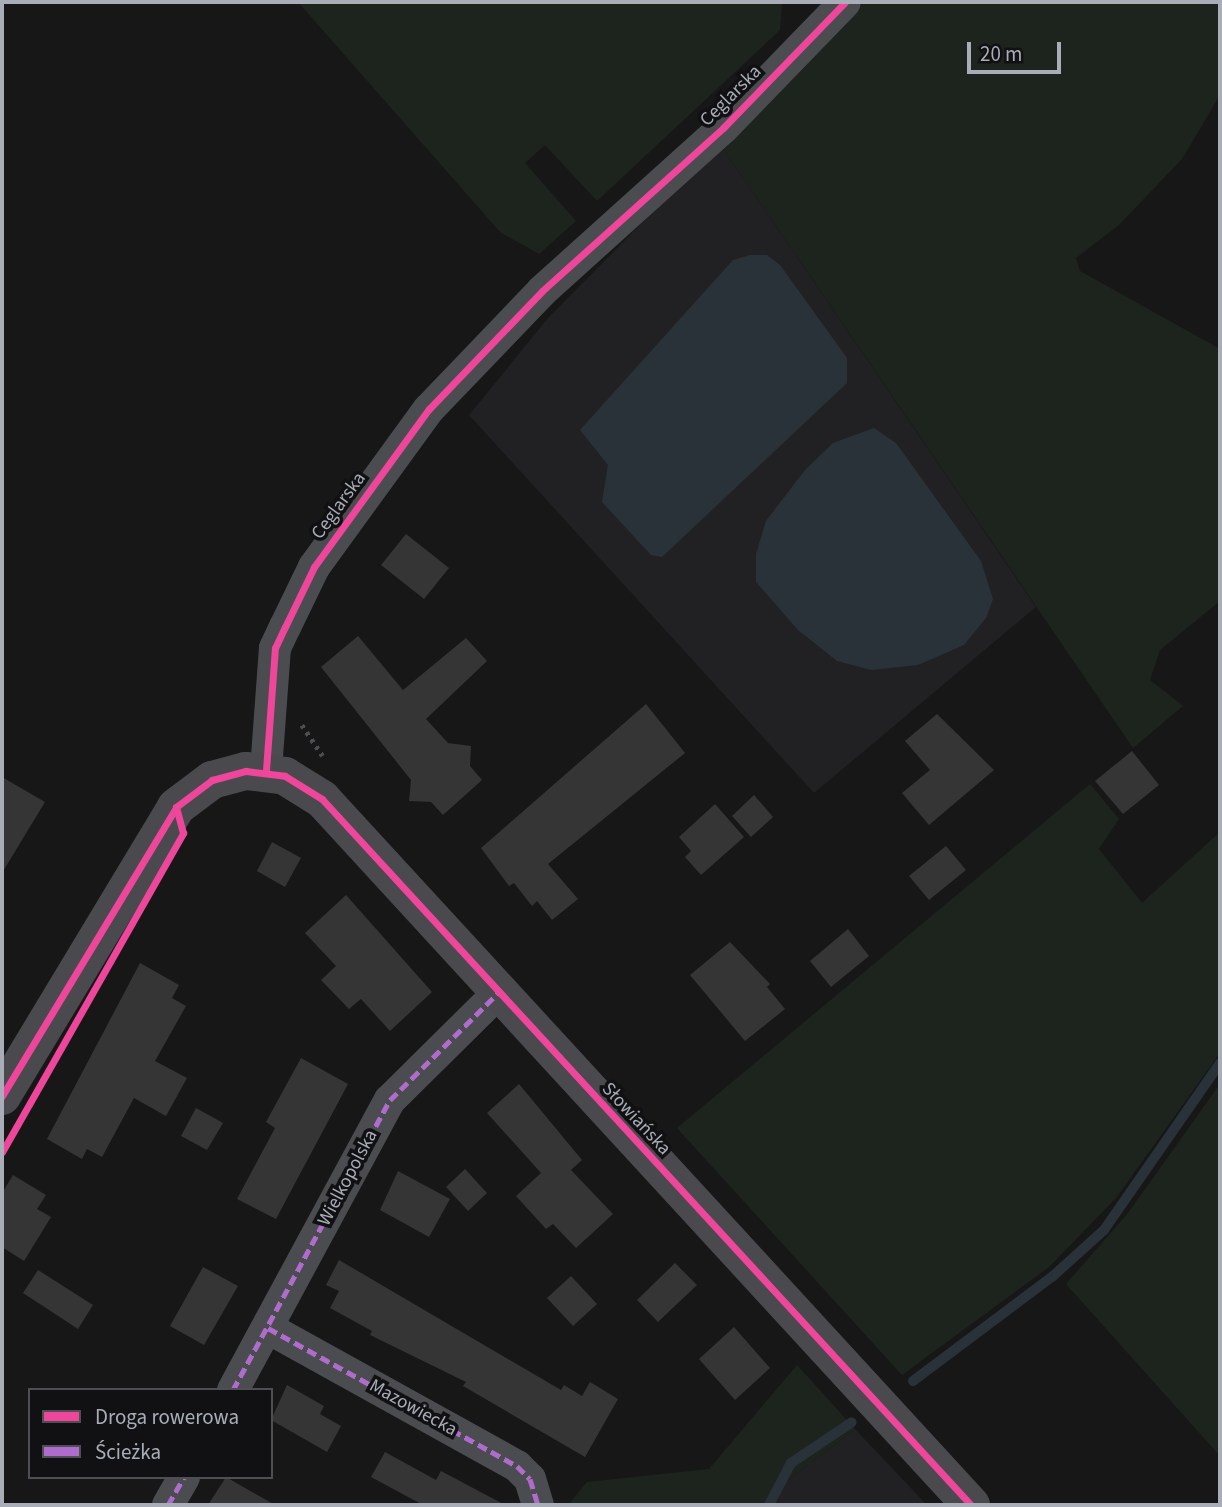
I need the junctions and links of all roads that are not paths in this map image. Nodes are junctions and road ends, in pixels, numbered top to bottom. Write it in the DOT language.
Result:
graph roads {
  1 [pos="845,2"];
  2 [pos="266,770"];
  3 [pos="498,993"];
  4 [pos="2,1096"];
  5 [pos="268,1328"];
  6 [pos="234,1388"];
  7 [pos="183,1479"];
  8 [pos="168,1505"];
  9 [pos="538,1505"];
  10 [pos="971,1505"];
  1 -- 2 [label="street, Ceglarska"];
  2 -- 3 [label="street, Słowiańska"];
  2 -- 4 [label="street"];
  3 -- 5 [label="street, Wielkopolska"];
  3 -- 10 [label="street, Słowiańska"];
  5 -- 6 [label="street, Wielkopolska"];
  5 -- 9 [label="street, Mazowiecka"];
  7 -- 8 [label="street"];
}
